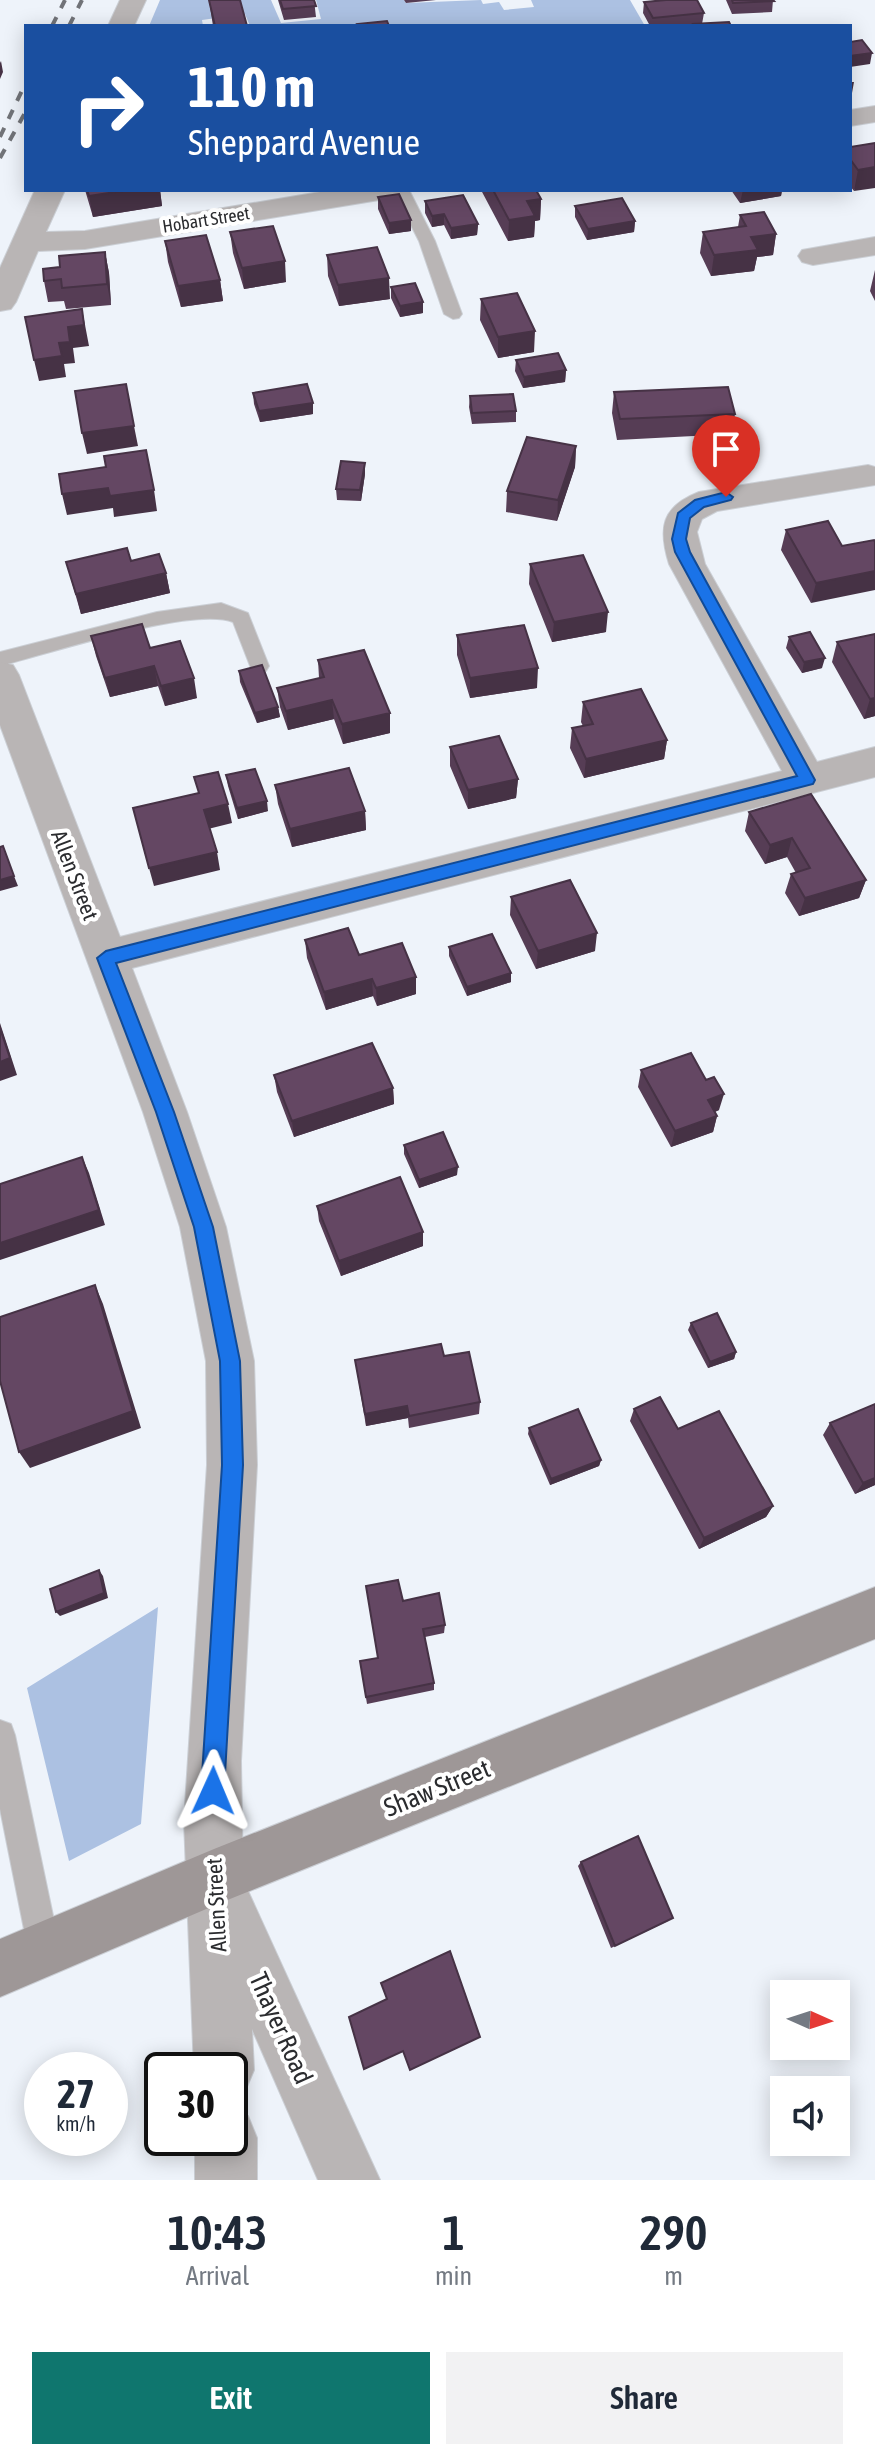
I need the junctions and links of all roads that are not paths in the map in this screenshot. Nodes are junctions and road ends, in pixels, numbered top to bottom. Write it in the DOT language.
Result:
graph roads {
  1 [pos="133,0"];
  2 [pos="122,24"];
  3 [pos="875,114"];
  4 [pos="852,118"];
  5 [pos="49,192"];
  6 [pos="373,192"];
  7 [pos="402,192"];
  8 [pos="27,242"];
  9 [pos="875,246"];
  10 [pos="813,256"];
  11 [pos="0,302"];
  12 [pos="453,314"];
  13 [pos="868,476"];
  14 [pos="0,659"];
  15 [pos="259,666"];
  16 [pos="0,675"];
  17 [pos="875,762"];
  18 [pos="807,780"];
  19 [pos="106,958"];
  20 [pos="875,1613"];
  21 [pos="0,1735"];
  22 [pos="214,1877"];
  23 [pos="22,1958"];
  24 [pos="223,2052"];
  25 [pos="226,2156"];
  26 [pos="226,2180"];
  27 [pos="349,2180"];
  1 -- 2 [label="street"];
  3 -- 4 [label="street"];
  5 -- 8 [label="street"];
  6 -- 8 [label="street, Hobart Street"];
  7 -- 12 [label="lane"];
  8 -- 11 [label="street"];
  9 -- 10 [label="street"];
  13 -- 18 [label="street"];
  14 -- 15 [label="lane"];
  16 -- 19 [label="street, Allen Street"];
  17 -- 18 [label="street"];
  18 -- 19 [label="street"];
  19 -- 22 [label="street, Allen Street"];
  20 -- 22 [label="street, Shaw Street"];
  21 -- 23 [label="lane"];
  22 -- 23 [label="street, Shaw Street"];
  22 -- 24 [label="street, Allen Street"];
  22 -- 27 [label="street, Thayer Road"];
  25 -- 26 [label="street"];
}
